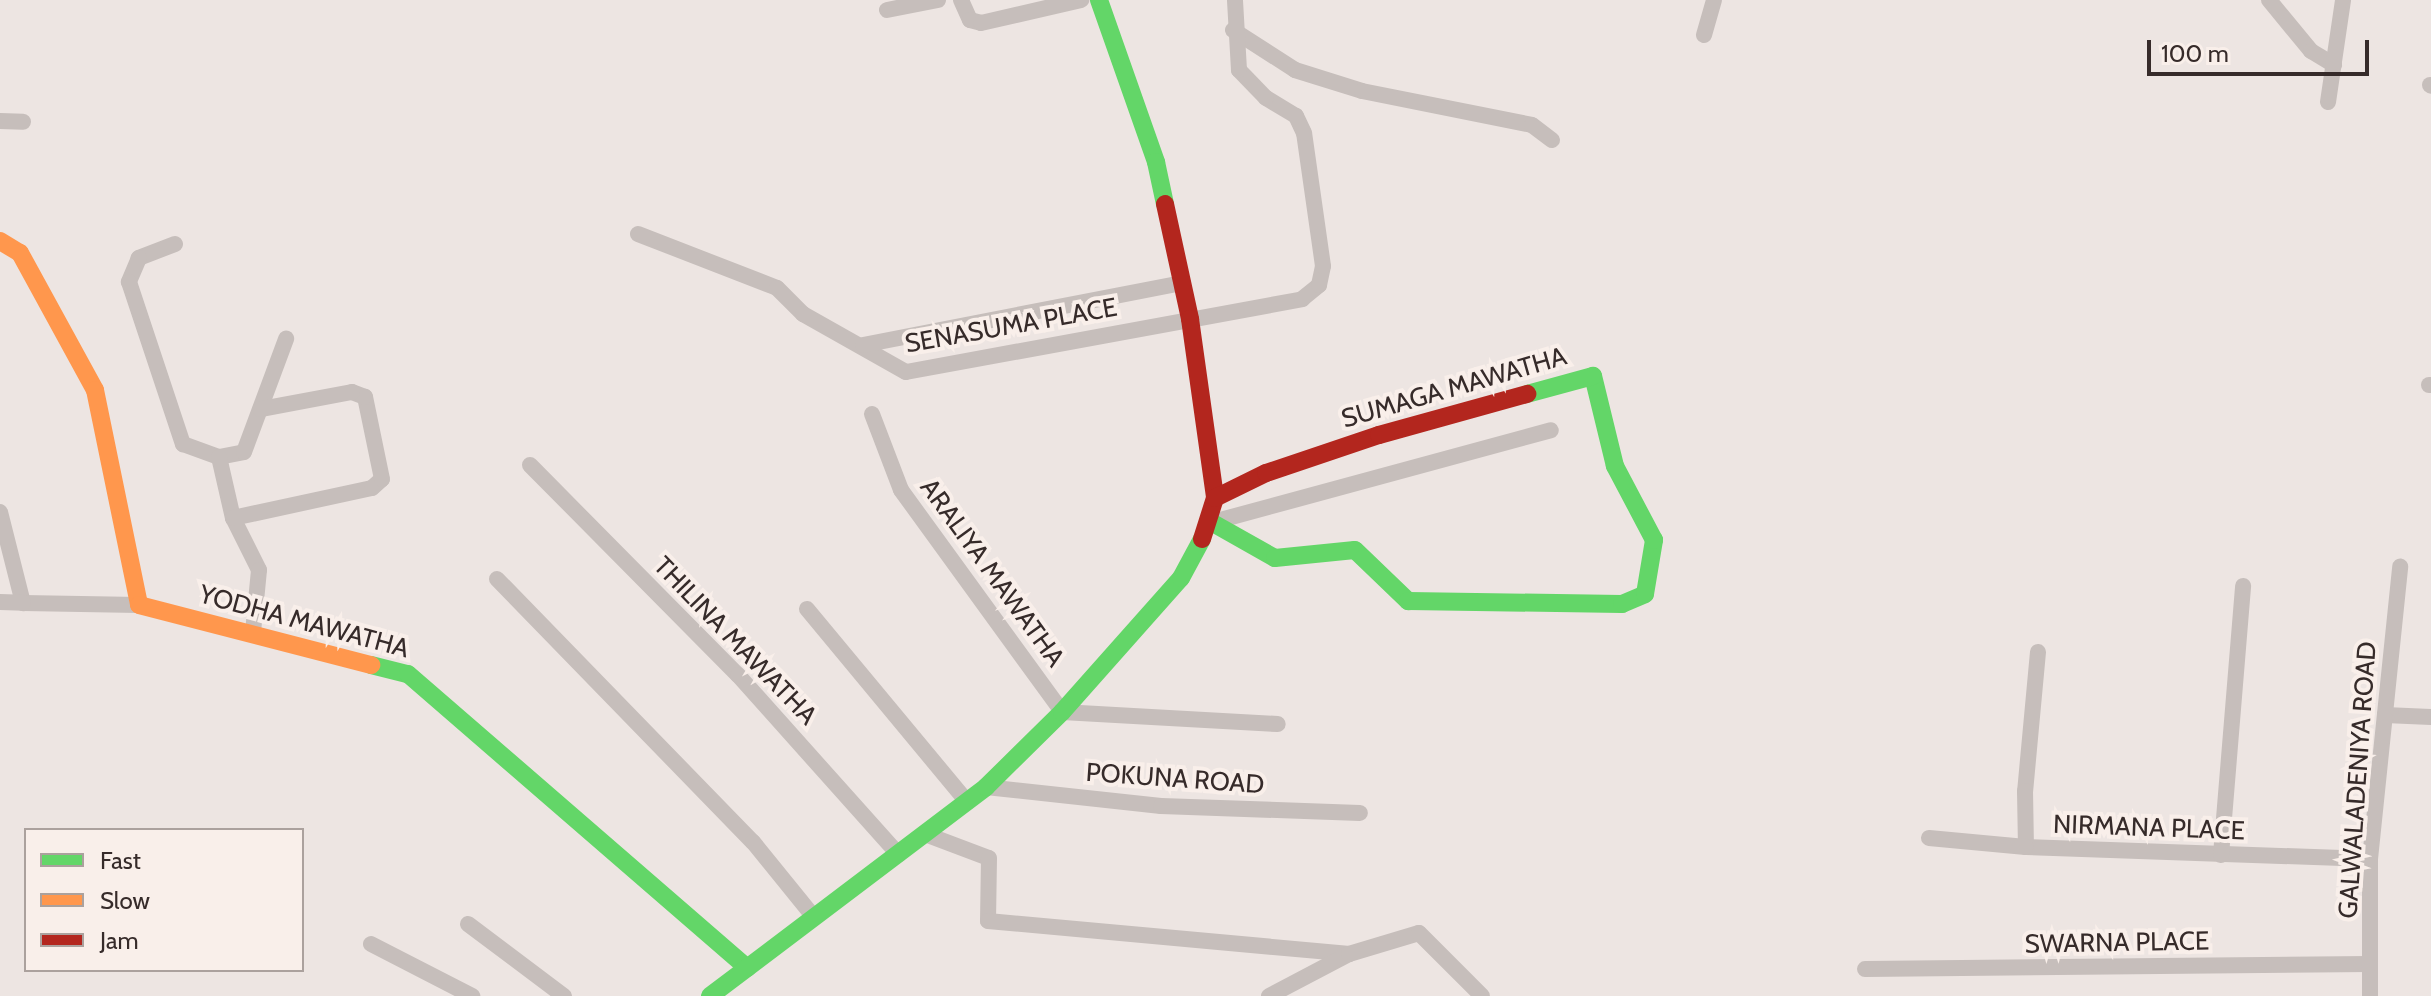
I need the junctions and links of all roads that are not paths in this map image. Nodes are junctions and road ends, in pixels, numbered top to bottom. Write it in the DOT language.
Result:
graph roads {
  1 [pos="938,0"];
  2 [pos="961,0"];
  3 [pos="1081,0"];
  4 [pos="1099,0"];
  5 [pos="1235,0"];
  6 [pos="1714,0"];
  7 [pos="2269,0"];
  8 [pos="2343,0"];
  9 [pos="887,10"];
  10 [pos="1233,30"];
  11 [pos="1704,35"];
  12 [pos="2334,65"];
  13 [pos="2328,102"];
  14 [pos="0,121"];
  15 [pos="23,122"];
  16 [pos="1552,140"];
  17 [pos="638,234"];
  18 [pos="0,241"];
  19 [pos="175,244"];
  20 [pos="1182,283"];
  21 [pos="1190,319"];
  22 [pos="286,339"];
  23 [pos="863,345"];
  24 [pos="261,409"];
  25 [pos="872,414"];
  26 [pos="1551,430"];
  27 [pos="219,457"];
  28 [pos="530,465"];
  29 [pos="1215,498"];
  30 [pos="0,512"];
  31 [pos="233,518"];
  32 [pos="1212,522"];
  33 [pos="2400,567"];
  34 [pos="497,579"];
  35 [pos="2243,586"];
  36 [pos="0,602"];
  37 [pos="23,603"];
  38 [pos="139,605"];
  39 [pos="807,609"];
  40 [pos="253,632"];
  41 [pos="2038,652"];
  42 [pos="1062,712"];
  43 [pos="2385,715"];
  44 [pos="2431,717"];
  45 [pos="1278,724"];
  46 [pos="986,787"];
  47 [pos="967,802"];
  48 [pos="1360,813"];
  49 [pos="925,834"];
  50 [pos="1929,838"];
  51 [pos="2026,847"];
  52 [pos="899,855"];
  53 [pos="2221,855"];
  54 [pos="2370,859"];
  55 [pos="813,916"];
  56 [pos="468,924"];
  57 [pos="371,944"];
  58 [pos="1349,954"];
  59 [pos="2370,964"];
  60 [pos="748,968"];
  61 [pos="1865,969"];
  62 [pos="472,996"];
  63 [pos="564,996"];
  64 [pos="710,996"];
  65 [pos="1269,996"];
  66 [pos="1482,996"];
  67 [pos="2370,996"];
  1 -- 9 [label="street"];
  2 -- 3 [label="street"];
  4 -- 20 [label="street"];
  5 -- 10 [label="street, SENASUMA PLACE"];
  6 -- 11 [label="street"];
  7 -- 12 [label="street"];
  8 -- 12 [label="street"];
  10 -- 16 [label="street"];
  10 -- 21 [label="street, SENASUMA PLACE"];
  12 -- 13 [label="street"];
  14 -- 15 [label="street"];
  17 -- 23 [label="street, SENASUMA PLACE"];
  18 -- 38 [label="street"];
  19 -- 27 [label="street"];
  20 -- 21 [label="street"];
  20 -- 23 [label="street"];
  21 -- 23 [label="street, SENASUMA PLACE"];
  21 -- 29 [label="street"];
  22 -- 24 [label="street"];
  24 -- 27 [label="street"];
  24 -- 31 [label="street"];
  25 -- 42 [label="street, ARALIYA MAWATHA"];
  26 -- 32 [label="street"];
  27 -- 31 [label="street"];
  28 -- 52 [label="street, THILINA MAWATHA"];
  29 -- 32 [label="street"];
  29 -- 32 [label="street, SUMAGA MAWATHA"];
  30 -- 37 [label="street"];
  31 -- 40 [label="street"];
  32 -- 42 [label="street"];
  33 -- 43 [label="street, GALWALADENIYA ROAD"];
  34 -- 55 [label="street"];
  35 -- 53 [label="street"];
  36 -- 37 [label="street"];
  37 -- 38 [label="street"];
  38 -- 40 [label="street, YODHA MAWATHA"];
  39 -- 47 [label="street"];
  40 -- 60 [label="street, YODHA MAWATHA"];
  41 -- 51 [label="street, NIRMANA PLACE"];
  42 -- 45 [label="street"];
  42 -- 46 [label="street"];
  43 -- 44 [label="street"];
  43 -- 54 [label="street, GALWALADENIYA ROAD"];
  46 -- 47 [label="street"];
  46 -- 48 [label="street, POKUNA ROAD"];
  47 -- 49 [label="street"];
  49 -- 52 [label="street"];
  49 -- 58 [label="street"];
  50 -- 51 [label="street"];
  51 -- 53 [label="street, NIRMANA PLACE"];
  52 -- 55 [label="street"];
  53 -- 54 [label="street, NIRMANA PLACE"];
  54 -- 59 [label="street, GALWALADENIYA ROAD"];
  55 -- 60 [label="street"];
  56 -- 63 [label="street"];
  57 -- 62 [label="street"];
  58 -- 65 [label="street"];
  58 -- 66 [label="street"];
  59 -- 61 [label="street, SWARNA PLACE"];
  59 -- 67 [label="street, GALWALADENIYA ROAD"];
  60 -- 64 [label="street"];
}
